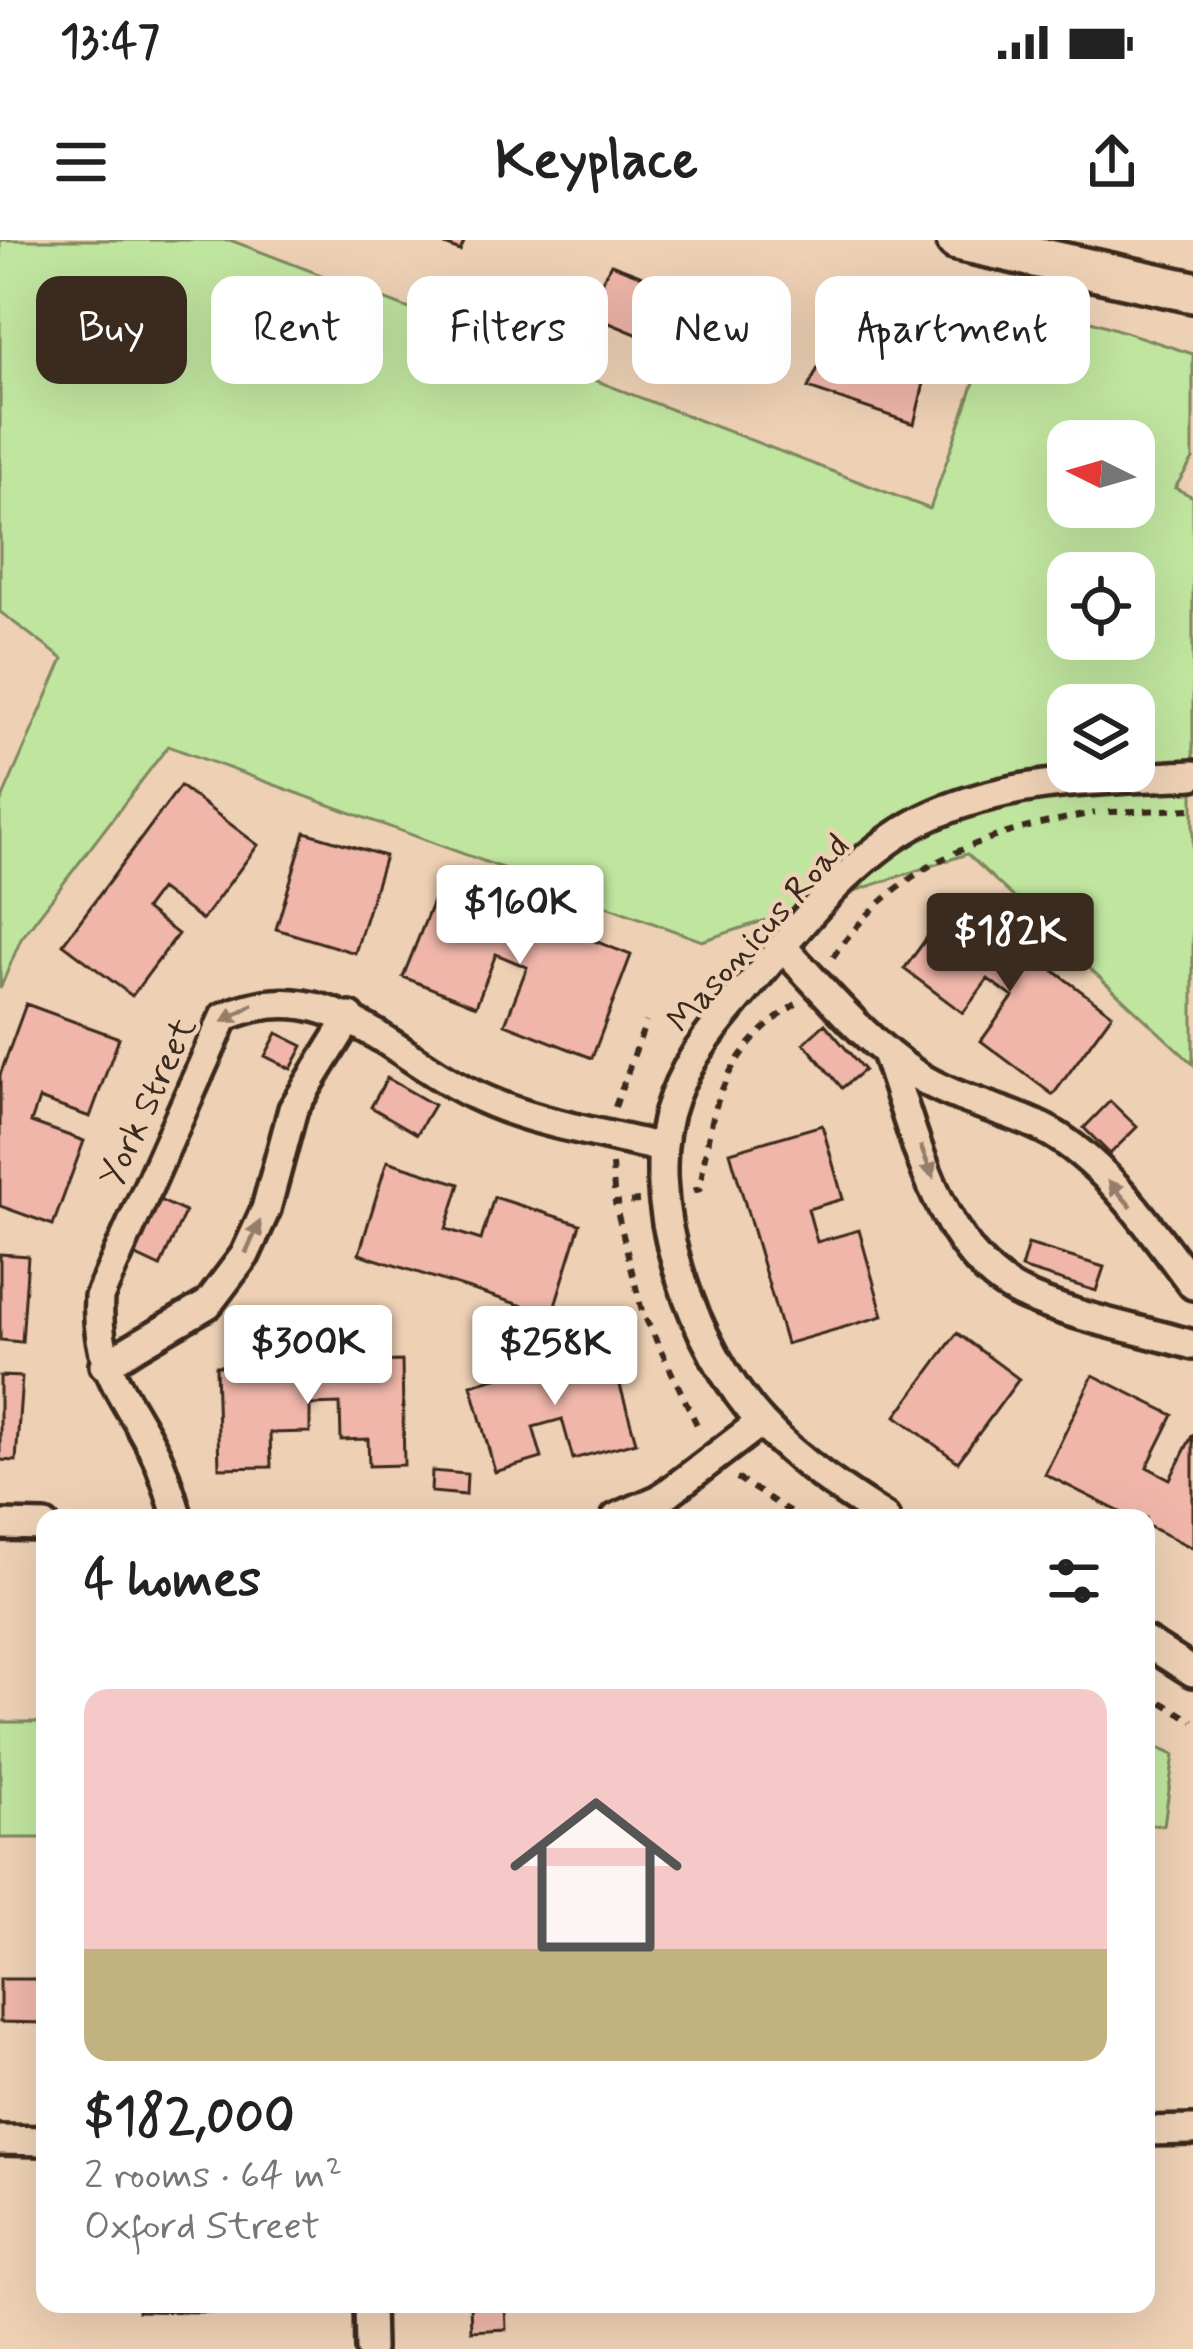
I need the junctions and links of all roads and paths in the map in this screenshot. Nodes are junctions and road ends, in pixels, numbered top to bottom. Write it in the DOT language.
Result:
graph roads {
  1 [pos="957,240"];
  2 [pos="1017,246"];
  3 [pos="1193,292"];
  4 [pos="1193,775"];
  5 [pos="1193,809"];
  6 [pos="782,947"];
  7 [pos="818,984"];
  8 [pos="350,1016"];
  9 [pos="886,1053"];
  10 [pos="661,1148"];
  11 [pos="661,1199"];
  12 [pos="1193,1285"];
  13 [pos="1193,1345"];
  14 [pos="104,1365"];
  15 [pos="761,1422"];
  16 [pos="719,1454"];
  17 [pos="175,1509"];
  18 [pos="637,1509"];
  19 [pos="786,1509"];
  20 [pos="872,1509"];
  21 [pos="0,1525"];
  22 [pos="36,1526"];
  23 [pos="1155,1648"];
  24 [pos="1193,1672"];
  25 [pos="1155,1698"];
  26 [pos="1193,1721"];
  27 [pos="1193,2130"];
  28 [pos="1155,2131"];
  29 [pos="0,2140"];
  30 [pos="36,2141"];
  31 [pos="370,2313"];
  32 [pos="370,2349"];
  1 -- 2 [label="street"];
  2 -- 3 [label="street"];
  4 -- 6 [label="street, Masonicus Road"];
  5 -- 7 [label="path"];
  6 -- 7 [label="street"];
  6 -- 10 [label="street, Masonicus Road"];
  7 -- 9 [label="street"];
  7 -- 11 [label="path"];
  8 -- 10 [label="street, York Street"];
  14 -- 8 [label="street, one-way"];
  8 -- 14 [label="street, York Street, one-way"];
  12 -- 9 [label="street, one-way"];
  9 -- 13 [label="street, one-way"];
  10 -- 11 [label="street, Masonicus Road"];
  11 -- 15 [label="street, Masonicus Road"];
  11 -- 16 [label="path"];
  14 -- 17 [label="street, York Street"];
  15 -- 16 [label="street"];
  15 -- 20 [label="street, Masonicus Road"];
  16 -- 18 [label="street"];
  16 -- 19 [label="path"];
  21 -- 22 [label="street"];
  23 -- 24 [label="street"];
  25 -- 26 [label="path"];
  27 -- 28 [label="street"];
  29 -- 30 [label="street"];
  31 -- 32 [label="street"];
}
